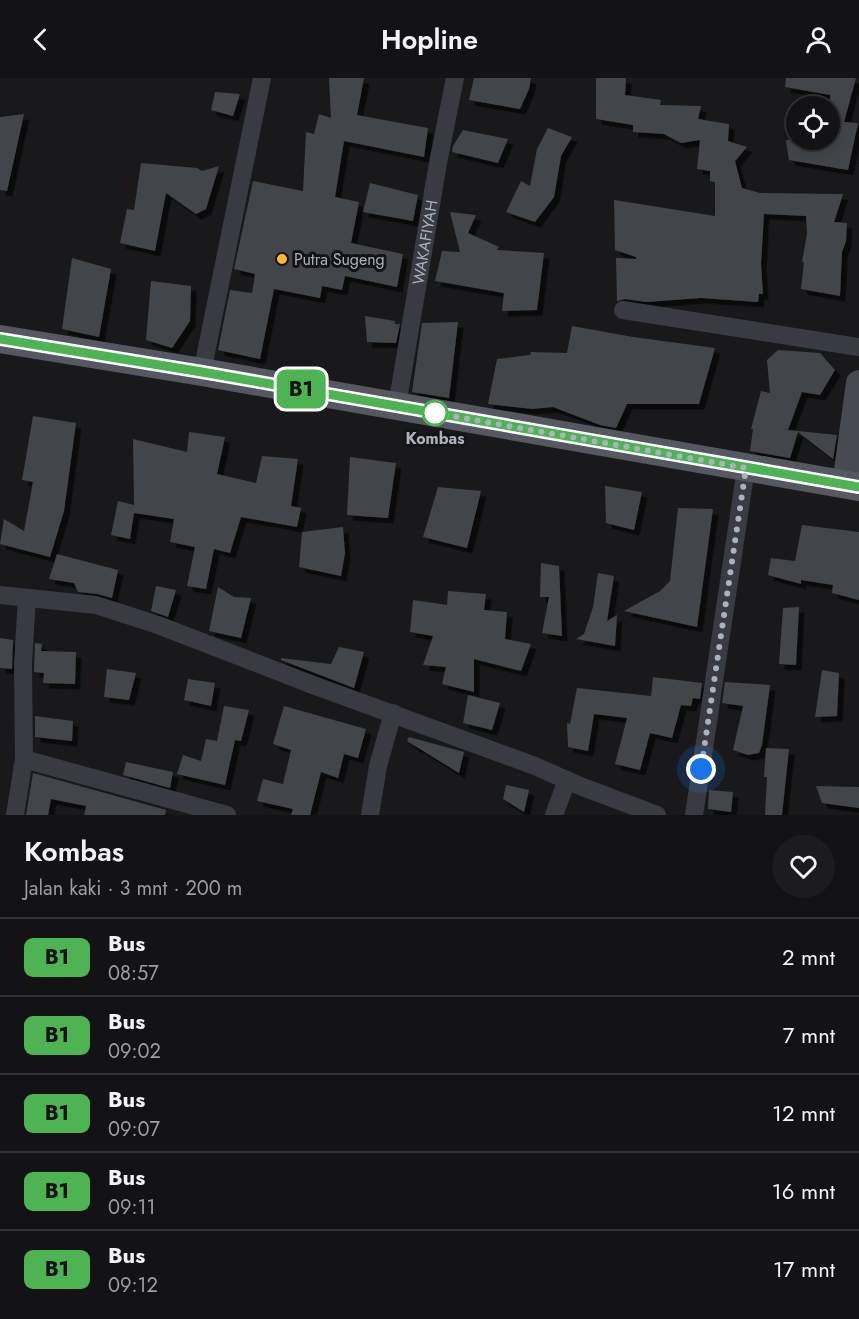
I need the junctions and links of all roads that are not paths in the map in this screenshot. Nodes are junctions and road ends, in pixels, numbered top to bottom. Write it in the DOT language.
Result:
graph roads {
  1 [pos="262,78"];
  2 [pos="455,78"];
  3 [pos="623,310"];
  4 [pos="0,339"];
  5 [pos="859,347"];
  6 [pos="202,372"];
  7 [pos="859,383"];
  8 [pos="397,406"];
  9 [pos="746,468"];
  10 [pos="852,486"];
  11 [pos="0,595"];
  12 [pos="27,598"];
  13 [pos="393,713"];
  14 [pos="24,759"];
  15 [pos="567,780"];
  16 [pos="15,815"];
  17 [pos="227,815"];
  18 [pos="370,815"];
  19 [pos="554,815"];
  20 [pos="657,815"];
  21 [pos="694,815"];
  1 -- 6 [label="street"];
  2 -- 8 [label="street, WAKAFIYAH"];
  3 -- 5 [label="street"];
  4 -- 6 [label="main road"];
  6 -- 8 [label="main road"];
  7 -- 10 [label="street"];
  8 -- 9 [label="main road"];
  9 -- 10 [label="main road"];
  9 -- 21 [label="street"];
  11 -- 12 [label="street"];
  12 -- 13 [label="street"];
  12 -- 14 [label="street"];
  13 -- 15 [label="street"];
  13 -- 18 [label="street"];
  14 -- 16 [label="street"];
  14 -- 17 [label="street"];
  15 -- 19 [label="street"];
  15 -- 20 [label="street"];
}
